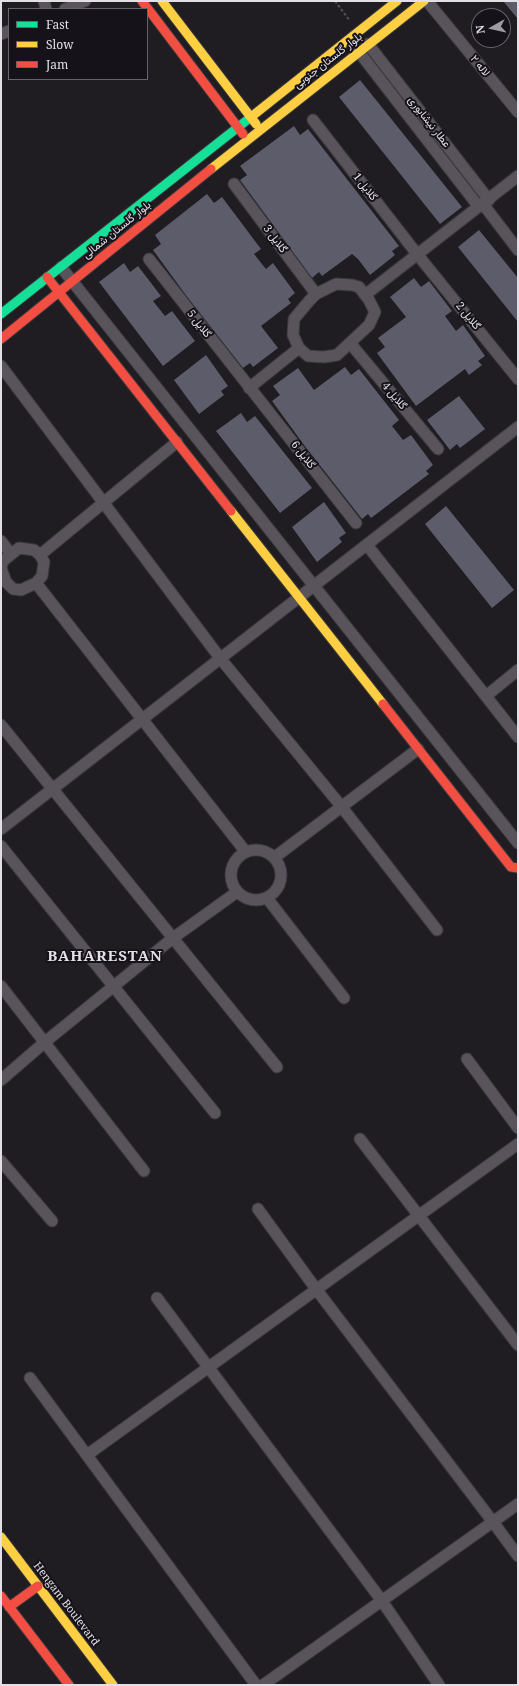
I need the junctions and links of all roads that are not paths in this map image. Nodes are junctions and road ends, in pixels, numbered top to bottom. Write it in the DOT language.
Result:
graph roads {
  1 [pos="85,1"];
  2 [pos="162,1"];
  3 [pos="397,1"];
  4 [pos="424,1"];
  5 [pos="427,1"];
  6 [pos="68,8"];
  7 [pos="148,9"];
  8 [pos="358,31"];
  9 [pos="349,39"];
  10 [pos="368,44"];
  11 [pos="359,52"];
  12 [pos="518,112"];
  13 [pos="250,116"];
  14 [pos="313,120"];
  15 [pos="238,126"];
  16 [pos="260,129"];
  17 [pos="248,139"];
  18 [pos="518,176"];
  19 [pos="234,184"];
  20 [pos="484,204"];
  21 [pos="518,250"];
  22 [pos="417,254"];
  23 [pos="149,260"];
  24 [pos="61,267"];
  25 [pos="48,277"];
  26 [pos="72,281"];
  27 [pos="59,292"];
  28 [pos="316,294"];
  29 [pos="365,295"];
  30 [pos="1,314"];
  31 [pos="1,339"];
  32 [pos="350,344"];
  33 [pos="299,348"];
  34 [pos="1,366"];
  35 [pos="518,379"];
  36 [pos="250,388"];
  37 [pos="518,427"];
  38 [pos="177,442"];
  39 [pos="438,449"];
  40 [pos="104,503"];
  41 [pos="356,522"];
  42 [pos="1,541"];
  43 [pos="366,545"];
  44 [pos="11,554"];
  45 [pos="40,555"];
  46 [pos="36,583"];
  47 [pos="4,584"];
  48 [pos="314,586"];
  49 [pos="299,597"];
  50 [pos="220,658"];
  51 [pos="518,670"];
  52 [pos="486,696"];
  53 [pos="142,719"];
  54 [pos="1,725"];
  55 [pos="518,737"];
  56 [pos="418,749"];
  57 [pos="52,789"];
  58 [pos="342,806"];
  59 [pos="1,828"];
  60 [pos="518,843"];
  61 [pos="1,846"];
  62 [pos="245,851"];
  63 [pos="275,857"];
  64 [pos="518,868"];
  65 [pos="237,892"];
  66 [pos="267,898"];
  67 [pos="437,930"];
  68 [pos="173,938"];
  69 [pos="1,986"];
  70 [pos="113,986"];
  71 [pos="344,998"];
  72 [pos="45,1042"];
  73 [pos="467,1059"];
  74 [pos="277,1067"];
  75 [pos="1,1080"];
  76 [pos="215,1113"];
  77 [pos="518,1128"];
  78 [pos="360,1139"];
  79 [pos="518,1144"];
  80 [pos="1,1161"];
  81 [pos="144,1171"];
  82 [pos="258,1209"];
  83 [pos="419,1215"];
  84 [pos="52,1220"];
  85 [pos="316,1289"];
  86 [pos="157,1298"];
  87 [pos="518,1345"];
  88 [pos="209,1366"];
  89 [pos="30,1378"];
  90 [pos="87,1455"];
  91 [pos="518,1504"];
  92 [pos="493,1522"];
  93 [pos="1,1537"];
  94 [pos="518,1556"];
  95 [pos="38,1586"];
  96 [pos="1,1596"];
  97 [pos="382,1601"];
  98 [pos="9,1607"];
  99 [pos="69,1685"];
  100 [pos="112,1685"];
  101 [pos="256,1685"];
  102 [pos="263,1685"];
  103 [pos="439,1685"];
  1 -- 6 [label="street"];
  2 -- 13 [label="street"];
  3 -- 8 [label="street, بلوار گلستان جنوبی"];
  4 -- 10 [label="street, بلوار گلستان جنوبی"];
  5 -- 12 [label="street, لاله ۲"];
  7 -- 15 [label="street"];
  8 -- 9 [label="street, بلوار گلستان جنوبی"];
  8 -- 10 [label="street"];
  9 -- 11 [label="street"];
  9 -- 13 [label="street, بلوار گلستان جنوبی"];
  10 -- 11 [label="street, بلوار گلستان جنوبی"];
  10 -- 20 [label="street, عطار نیشابوری"];
  11 -- 16 [label="street, بلوار گلستان جنوبی"];
  11 -- 20 [label="street"];
  13 -- 15 [label="street, بلوار گلستان جنوبی"];
  13 -- 16 [label="street"];
  14 -- 22 [label="street, گلایل 1"];
  15 -- 17 [label="street"];
  15 -- 24 [label="street, بلوار گلستان شمالی"];
  16 -- 17 [label="street, بلوار گلستان جنوبی"];
  17 -- 26 [label="street, بلوار گلستان شمالی"];
  18 -- 20 [label="street"];
  19 -- 28 [label="street, گلایل 3"];
  20 -- 21 [label="street"];
  20 -- 22 [label="street"];
  22 -- 29 [label="street"];
  22 -- 35 [label="street, گلایل 2"];
  23 -- 36 [label="street, گلایل 5"];
  24 -- 25 [label="street, بلوار گلستان شمالی"];
  24 -- 26 [label="street"];
  25 -- 27 [label="street"];
  25 -- 30 [label="street, بلوار گلستان شمالی"];
  26 -- 27 [label="street, بلوار گلستان شمالی"];
  26 -- 48 [label="street"];
  27 -- 31 [label="street, بلوار گلستان شمالی"];
  27 -- 38 [label="street"];
  28 -- 29 [label="street"];
  28 -- 33 [label="street"];
  29 -- 32 [label="street"];
  32 -- 33 [label="street"];
  32 -- 39 [label="street, گلایل 4"];
  33 -- 36 [label="street"];
  34 -- 40 [label="street"];
  36 -- 41 [label="street, گلایل 6"];
  37 -- 43 [label="street"];
  38 -- 40 [label="street"];
  38 -- 49 [label="street"];
  40 -- 45 [label="street"];
  40 -- 50 [label="street"];
  42 -- 44 [label="street"];
  43 -- 48 [label="street"];
  43 -- 52 [label="street"];
  44 -- 45 [label="street"];
  44 -- 47 [label="street"];
  45 -- 46 [label="street"];
  46 -- 47 [label="street"];
  46 -- 53 [label="street"];
  48 -- 49 [label="street"];
  48 -- 60 [label="street"];
  49 -- 50 [label="street"];
  49 -- 56 [label="street"];
  50 -- 53 [label="street"];
  50 -- 58 [label="street"];
  51 -- 52 [label="street"];
  52 -- 55 [label="street"];
  53 -- 57 [label="street"];
  53 -- 62 [label="street"];
  54 -- 57 [label="street"];
  56 -- 58 [label="street"];
  56 -- 64 [label="street"];
  57 -- 59 [label="street"];
  57 -- 68 [label="street"];
  58 -- 63 [label="street"];
  58 -- 67 [label="street"];
  61 -- 70 [label="street"];
  62 -- 63 [label="street"];
  62 -- 65 [label="street"];
  63 -- 66 [label="street"];
  65 -- 66 [label="street"];
  65 -- 68 [label="street"];
  66 -- 71 [label="street"];
  68 -- 70 [label="street"];
  68 -- 74 [label="street"];
  69 -- 72 [label="street"];
  70 -- 72 [label="street"];
  70 -- 76 [label="street"];
  72 -- 75 [label="street"];
  72 -- 81 [label="street"];
  73 -- 77 [label="street"];
  78 -- 83 [label="street"];
  79 -- 83 [label="street"];
  80 -- 84 [label="street"];
  82 -- 85 [label="street"];
  83 -- 85 [label="street"];
  83 -- 87 [label="street"];
  85 -- 88 [label="street"];
  85 -- 92 [label="street"];
  86 -- 88 [label="street"];
  88 -- 90 [label="street"];
  88 -- 97 [label="street"];
  89 -- 90 [label="street"];
  90 -- 101 [label="street"];
  91 -- 92 [label="street"];
  92 -- 94 [label="street"];
  92 -- 97 [label="street"];
  93 -- 95 [label="street, Hengam Boulevard"];
  95 -- 98 [label="street"];
  95 -- 100 [label="street, Hengam Boulevard"];
  96 -- 98 [label="street"];
  97 -- 102 [label="street"];
  97 -- 103 [label="street"];
  98 -- 99 [label="street"];
}
